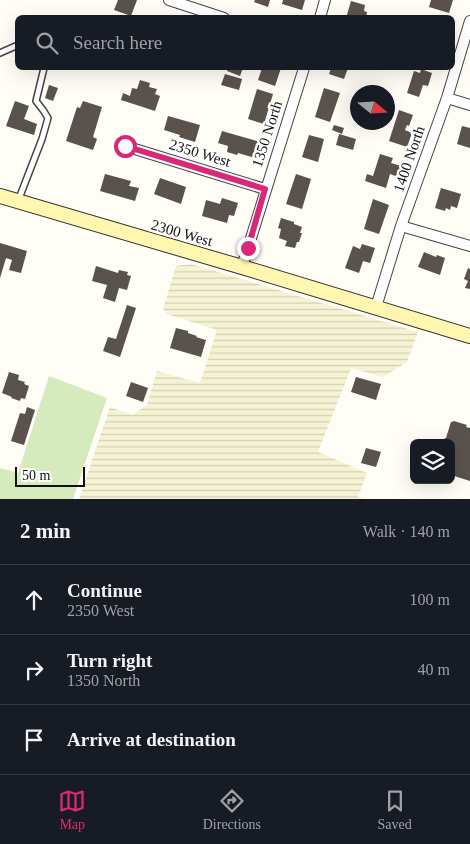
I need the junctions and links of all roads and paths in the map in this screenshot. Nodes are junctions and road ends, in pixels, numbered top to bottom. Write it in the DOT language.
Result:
graph roads {
  1 [pos="169,0"];
  2 [pos="325,0"];
  3 [pos="215,15"];
  4 [pos="321,15"];
  5 [pos="470,21"];
  6 [pos="15,46"];
  7 [pos="0,53"];
  8 [pos="44,70"];
  9 [pos="303,70"];
  10 [pos="447,98"];
  11 [pos="470,105"];
  12 [pos="125,146"];
  13 [pos="265,189"];
  14 [pos="0,196"];
  15 [pos="18,201"];
  16 [pos="401,226"];
  17 [pos="470,246"];
  18 [pos="242,267"];
  19 [pos="376,307"];
  20 [pos="470,336"];
  1 -- 3 [label="street"];
  2 -- 4 [label="street"];
  5 -- 10 [label="street, 1400 North"];
  6 -- 7 [label="lane"];
  8 -- 15 [label="lane"];
  9 -- 13 [label="street, 1350 North"];
  10 -- 11 [label="street"];
  10 -- 16 [label="street, 1400 North"];
  12 -- 13 [label="street, 2350 West"];
  13 -- 18 [label="street, 1350 North"];
  14 -- 15 [label="main road, 2300 West"];
  15 -- 18 [label="main road, 2300 West"];
  16 -- 17 [label="street"];
  16 -- 19 [label="street, 1400 North"];
  18 -- 19 [label="main road, 2300 West"];
  19 -- 20 [label="main road, 2300 West"];
}
